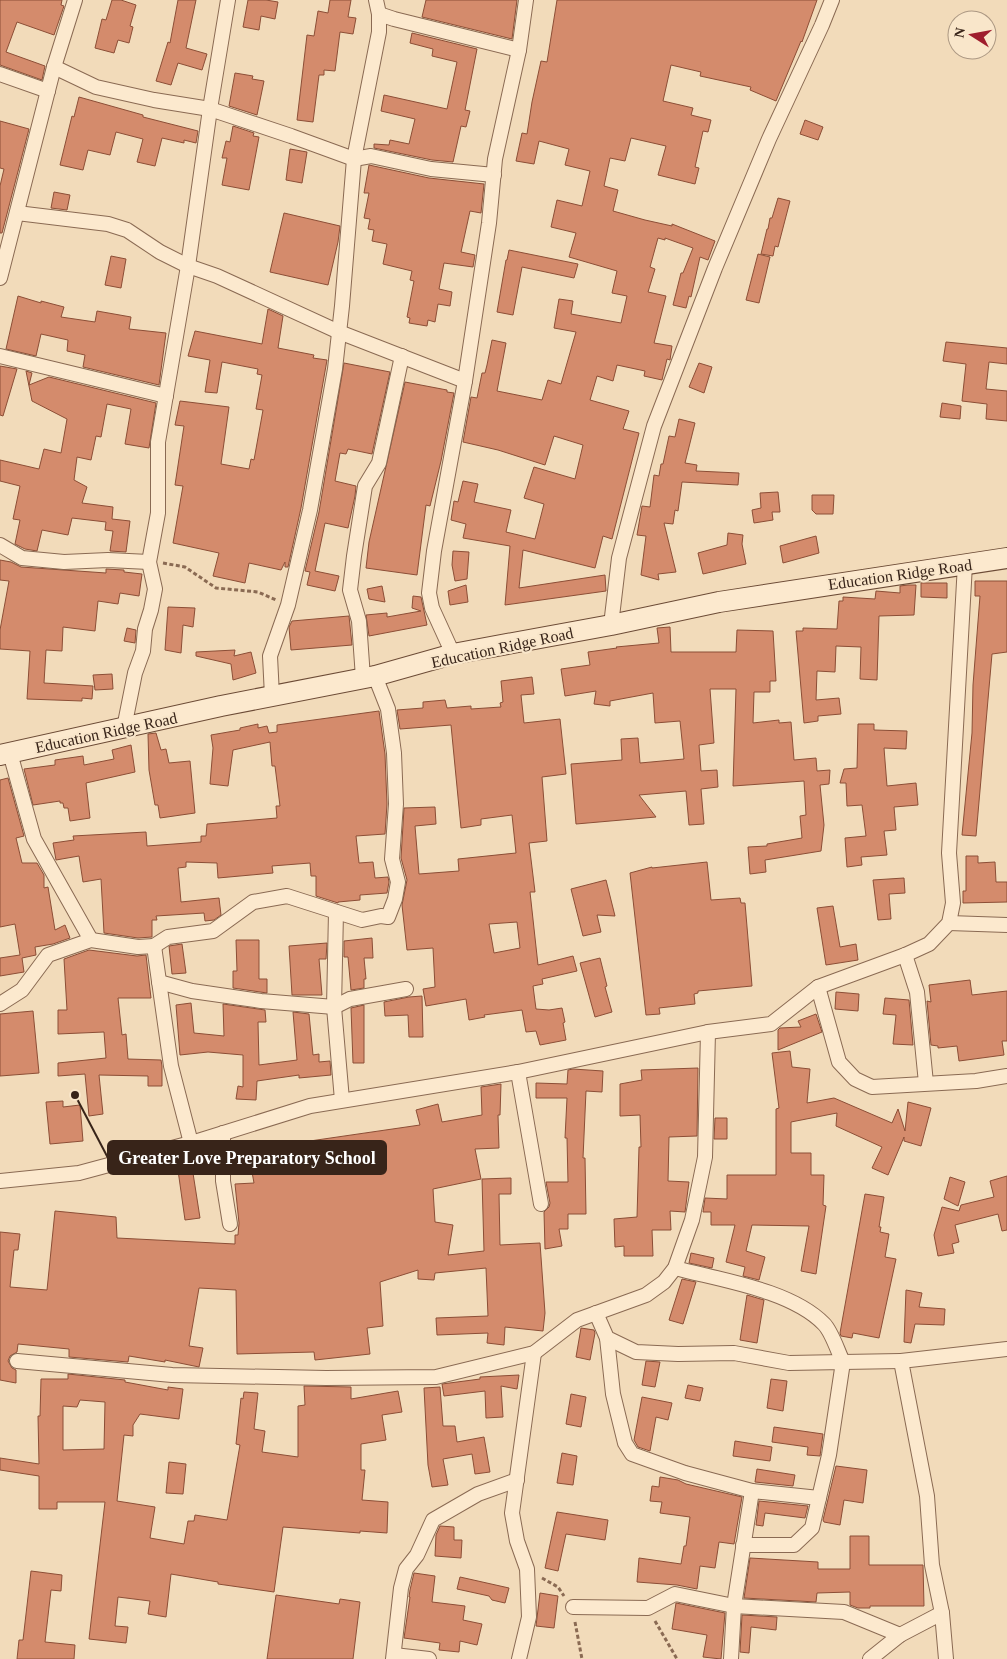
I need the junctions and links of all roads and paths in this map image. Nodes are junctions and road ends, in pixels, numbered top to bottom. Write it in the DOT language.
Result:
graph roads {
  1 [pos="75,0"];
  2 [pos="228,0"];
  3 [pos="526,0"];
  4 [pos="832,0"];
  5 [pos="378,7"];
  6 [pos="518,50"];
  7 [pos="54,67"];
  8 [pos="0,74"];
  9 [pos="48,92"];
  10 [pos="210,109"];
  11 [pos="354,159"];
  12 [pos="494,175"];
  13 [pos="17,212"];
  14 [pos="188,266"];
  15 [pos="1,274"];
  16 [pos="339,332"];
  17 [pos="0,356"];
  18 [pos="402,356"];
  19 [pos="465,381"];
  20 [pos="166,396"];
  21 [pos="0,545"];
  22 [pos="1007,558"];
  23 [pos="149,562"];
  24 [pos="964,564"];
  25 [pos="288,605"];
  26 [pos="611,625"];
  27 [pos="453,654"];
  28 [pos="369,677"];
  29 [pos="272,696"];
  30 [pos="124,728"];
  31 [pos="5,754"];
  32 [pos="336,912"];
  33 [pos="949,923"];
  34 [pos="1007,925"];
  35 [pos="91,940"];
  36 [pos="154,946"];
  37 [pos="905,956"];
  38 [pos="158,982"];
  39 [pos="818,987"];
  40 [pos="406,989"];
  41 [pos="0,1004"];
  42 [pos="334,1007"];
  43 [pos="708,1032"];
  44 [pos="518,1072"];
  45 [pos="1007,1076"];
  46 [pos="926,1083"];
  47 [pos="342,1100"];
  48 [pos="223,1134"];
  49 [pos="191,1143"];
  50 [pos="0,1181"];
  51 [pos="541,1204"];
  52 [pos="230,1224"];
  53 [pos="675,1268"];
  54 [pos="596,1313"];
  55 [pos="607,1338"];
  56 [pos="1007,1349"];
  57 [pos="534,1353"];
  58 [pos="17,1361"];
  59 [pos="901,1361"];
  60 [pos="843,1362"];
  61 [pos="517,1480"];
  62 [pos="752,1491"];
  63 [pos="819,1498"];
  64 [pos="743,1545"];
  65 [pos="734,1606"];
  66 [pos="573,1607"];
  67 [pos="648,1608"];
  68 [pos="942,1613"];
  69 [pos="900,1635"];
  70 [pos="394,1657"];
  71 [pos="429,1659"];
  72 [pos="519,1659"];
  73 [pos="677,1659"];
  74 [pos="730,1659"];
  75 [pos="870,1659"];
  76 [pos="946,1659"];
  1 -- 7 [label="street"];
  2 -- 10 [label="street"];
  3 -- 6 [label="street"];
  4 -- 26 [label="street"];
  5 -- 6 [label="street"];
  5 -- 11 [label="street"];
  6 -- 12 [label="street"];
  7 -- 9 [label="street"];
  7 -- 10 [label="street"];
  8 -- 9 [label="street"];
  9 -- 13 [label="street"];
  10 -- 11 [label="street"];
  10 -- 14 [label="street"];
  11 -- 12 [label="street"];
  11 -- 16 [label="street"];
  12 -- 19 [label="street"];
  13 -- 14 [label="street"];
  13 -- 15 [label="street"];
  14 -- 16 [label="street"];
  14 -- 20 [label="street"];
  16 -- 18 [label="street"];
  16 -- 25 [label="street"];
  17 -- 20 [label="street"];
  18 -- 19 [label="street"];
  18 -- 28 [label="street"];
  19 -- 27 [label="street"];
  20 -- 23 [label="street"];
  21 -- 23 [label="street"];
  22 -- 24 [label="main road, Education Ridge Road"];
  23 -- 25 [label="path"];
  23 -- 30 [label="street"];
  24 -- 26 [label="main road, Education Ridge Road"];
  24 -- 33 [label="street"];
  25 -- 29 [label="street"];
  26 -- 27 [label="main road, Education Ridge Road"];
  27 -- 28 [label="main road, Education Ridge Road"];
  28 -- 29 [label="main road, Education Ridge Road"];
  28 -- 32 [label="street"];
  29 -- 30 [label="main road, Education Ridge Road"];
  30 -- 31 [label="main road, Education Ridge Road"];
  31 -- 35 [label="street"];
  32 -- 36 [label="street"];
  32 -- 42 [label="street"];
  33 -- 34 [label="street"];
  33 -- 37 [label="street"];
  35 -- 36 [label="street"];
  35 -- 41 [label="street"];
  36 -- 38 [label="street"];
  37 -- 39 [label="street"];
  37 -- 46 [label="street"];
  38 -- 42 [label="street"];
  38 -- 49 [label="street"];
  39 -- 43 [label="street"];
  39 -- 46 [label="street"];
  40 -- 42 [label="street"];
  42 -- 47 [label="street"];
  43 -- 44 [label="street"];
  43 -- 53 [label="street"];
  44 -- 47 [label="street"];
  44 -- 51 [label="street"];
  45 -- 46 [label="street"];
  47 -- 48 [label="street"];
  48 -- 49 [label="street"];
  48 -- 52 [label="street"];
  49 -- 50 [label="street"];
  53 -- 54 [label="street"];
  53 -- 60 [label="street"];
  54 -- 55 [label="street"];
  54 -- 57 [label="street"];
  55 -- 60 [label="street"];
  55 -- 62 [label="street"];
  56 -- 59 [label="street"];
  57 -- 58 [label="street"];
  57 -- 61 [label="street"];
  59 -- 60 [label="street"];
  59 -- 68 [label="street"];
  60 -- 63 [label="street"];
  61 -- 70 [label="street"];
  61 -- 72 [label="street"];
  62 -- 63 [label="street"];
  62 -- 64 [label="street"];
  63 -- 64 [label="street"];
  64 -- 65 [label="street"];
  65 -- 67 [label="street"];
  65 -- 69 [label="street"];
  65 -- 74 [label="street"];
  66 -- 67 [label="street"];
  67 -- 73 [label="path"];
  68 -- 69 [label="street"];
  68 -- 76 [label="street"];
  69 -- 75 [label="street"];
  70 -- 71 [label="street"];
}
